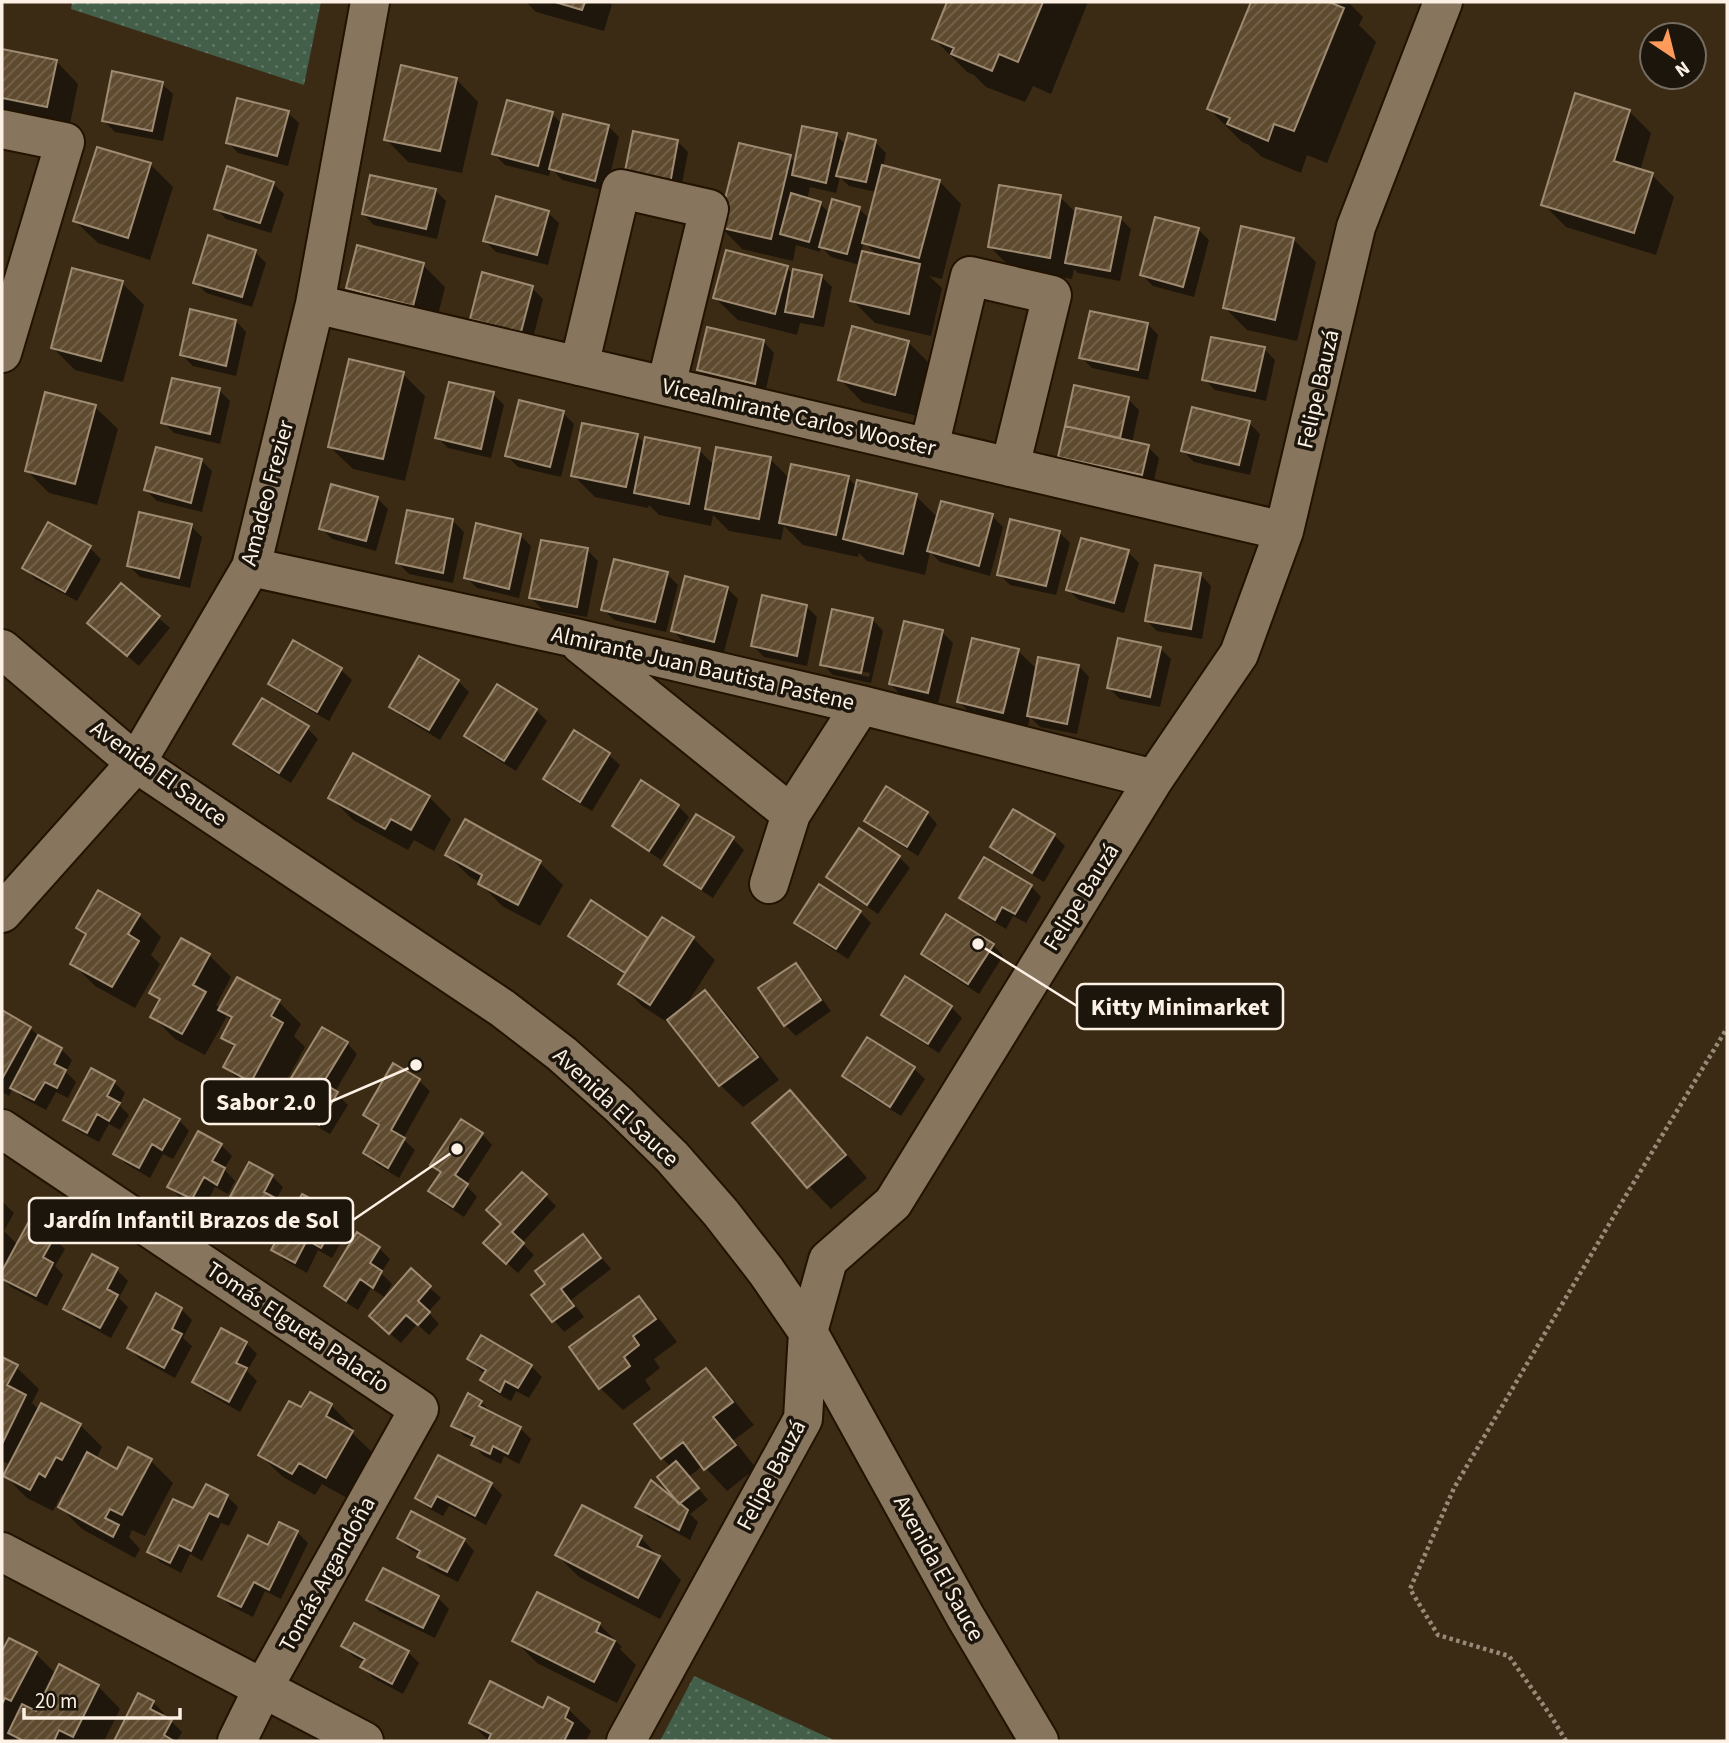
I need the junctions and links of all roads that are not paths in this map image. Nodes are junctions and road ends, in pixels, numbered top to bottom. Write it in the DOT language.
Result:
graph roads {
  1 [pos="370,2"];
  2 [pos="1443,2"];
  3 [pos="2,130"];
  4 [pos="315,304"];
  5 [pos="2,353"];
  6 [pos="579,366"];
  7 [pos="666,386"];
  8 [pos="929,447"];
  9 [pos="1010,467"];
  10 [pos="1284,531"];
  11 [pos="251,567"];
  12 [pos="572,637"];
  13 [pos="2,649"];
  14 [pos="861,705"];
  15 [pos="136,762"];
  16 [pos="1154,779"];
  17 [pos="791,814"];
  18 [pos="769,884"];
  19 [pos="2,913"];
  20 [pos="2,1129"];
  21 [pos="808,1332"];
  22 [pos="419,1409"];
  23 [pos="2,1552"];
  24 [pos="263,1688"];
  25 [pos="237,1741"];
  26 [pos="364,1741"];
  27 [pos="626,1741"];
  28 [pos="1040,1741"];
  1 -- 4 [label="street, Amadeo Frezier"];
  2 -- 10 [label="street, Felipe Bauzá"];
  3 -- 5 [label="street"];
  4 -- 6 [label="street, Vicealmirante Carlos Wooster"];
  4 -- 11 [label="street, Amadeo Frezier"];
  6 -- 7 [label="street, Vicealmirante Carlos Wooster"];
  6 -- 7 [label="street"];
  7 -- 8 [label="street, Vicealmirante Carlos Wooster"];
  8 -- 9 [label="street, Vicealmirante Carlos Wooster"];
  8 -- 9 [label="street"];
  9 -- 10 [label="street, Vicealmirante Carlos Wooster"];
  10 -- 16 [label="street, Felipe Bauzá"];
  11 -- 12 [label="street, Almirante Juan Bautista Pastene"];
  11 -- 15 [label="street, Amadeo Frezier"];
  12 -- 14 [label="street, Almirante Juan Bautista Pastene"];
  12 -- 17 [label="street"];
  13 -- 15 [label="street, Avenida El Sauce"];
  14 -- 16 [label="street, Almirante Juan Bautista Pastene"];
  14 -- 17 [label="street"];
  15 -- 19 [label="street, Amadeo Frezier"];
  15 -- 21 [label="street, Avenida El Sauce"];
  16 -- 21 [label="street, Felipe Bauzá"];
  17 -- 18 [label="street"];
  20 -- 22 [label="street, Tomás Elgueta Palacio"];
  21 -- 27 [label="street, Felipe Bauzá"];
  21 -- 28 [label="street, Avenida El Sauce"];
  22 -- 24 [label="street, Tomás Argandoña"];
  23 -- 24 [label="street"];
  24 -- 25 [label="street, Tomás Argandoña"];
  24 -- 26 [label="street"];
}
